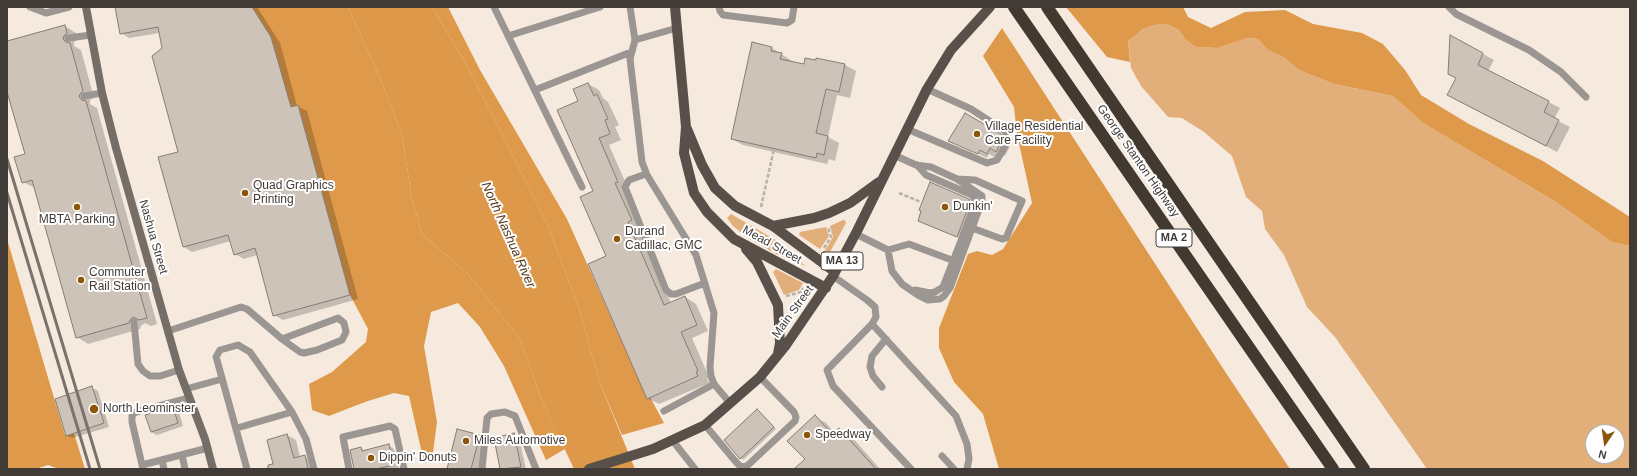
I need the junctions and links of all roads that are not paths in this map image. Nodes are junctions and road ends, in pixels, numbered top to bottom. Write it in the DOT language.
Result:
graph roads {
  1 [pos="30,7"];
  2 [pos="69,7"];
  3 [pos="86,7"];
  4 [pos="494,7"];
  5 [pos="600,7"];
  6 [pos="630,7"];
  7 [pos="675,7"];
  8 [pos="719,7"];
  9 [pos="794,7"];
  10 [pos="990,7"];
  11 [pos="1014,7"];
  12 [pos="1047,7"];
  13 [pos="1449,7"];
  14 [pos="677,28"];
  15 [pos="91,35"];
  16 [pos="508,36"];
  17 [pos="68,38"];
  18 [pos="635,40"];
  19 [pos="631,52"];
  20 [pos="927,89"];
  21 [pos="535,90"];
  22 [pos="102,93"];
  23 [pos="84,96"];
  24 [pos="1586,97"];
  25 [pos="686,127"];
  26 [pos="907,129"];
  27 [pos="894,155"];
  28 [pos="916,165"];
  29 [pos="646,174"];
  30 [pos="883,178"];
  31 [pos="957,179"];
  32 [pos="582,187"];
  33 [pos="774,226"];
  34 [pos="972,228"];
  35 [pos="856,234"];
  36 [pos="744,246"];
  37 [pos="888,250"];
  38 [pos="956,262"];
  39 [pos="834,274"];
  40 [pos="705,284"];
  41 [pos="826,288"];
  42 [pos="134,322"];
  43 [pos="872,324"];
  44 [pos="168,331"];
  45 [pos="282,339"];
  46 [pos="886,339"];
  47 [pos="777,355"];
  48 [pos="179,370"];
  49 [pos="760,377"];
  50 [pos="222,379"];
  51 [pos="714,384"];
  52 [pos="882,387"];
  53 [pos="186,389"];
  54 [pos="189,398"];
  55 [pos="730,403"];
  56 [pos="664,411"];
  57 [pos="292,412"];
  58 [pos="705,424"];
  59 [pos="237,428"];
  60 [pos="673,441"];
  61 [pos="208,448"];
  62 [pos="182,455"];
  63 [pos="942,456"];
  64 [pos="162,460"];
  65 [pos="154,466"];
  66 [pos="142,467"];
  67 [pos="164,469"];
  68 [pos="185,469"];
  69 [pos="212,469"];
  70 [pos="247,469"];
  71 [pos="314,469"];
  72 [pos="349,469"];
  73 [pos="404,469"];
  74 [pos="482,469"];
  75 [pos="536,469"];
  76 [pos="589,469"];
  77 [pos="695,469"];
  78 [pos="911,469"];
  79 [pos="954,469"];
  80 [pos="967,469"];
  81 [pos="1333,469"];
  82 [pos="1364,469"];
  1 -- 2 [label="lane"];
  3 -- 15 [label="main road, Nashua Street"];
  4 -- 16 [label="lane"];
  5 -- 16 [label="lane"];
  6 -- 18 [label="lane"];
  7 -- 14 [label="main road, Mead Street"];
  8 -- 9 [label="lane"];
  10 -- 20 [label="main road, Main Street / MA 13"];
  11 -- 81 [label="highway, George Stanton Highway / MA 2"];
  12 -- 82 [label="highway, George Stanton Highway / MA 2"];
  13 -- 24 [label="lane"];
  14 -- 18 [label="lane"];
  14 -- 25 [label="main road, Mead Street"];
  15 -- 17 [label="lane"];
  15 -- 22 [label="main road, Nashua Street"];
  16 -- 21 [label="lane"];
  18 -- 19 [label="lane"];
  19 -- 21 [label="lane"];
  19 -- 29 [label="lane"];
  20 -- 26 [label="main road, Main Street / MA 13"];
  20 -- 26 [label="lane"];
  21 -- 32 [label="lane"];
  22 -- 23 [label="lane"];
  22 -- 44 [label="main road, Nashua Street"];
  25 -- 33 [label="main road, Mead Street"];
  25 -- 36 [label="main road, Mead Street"];
  26 -- 27 [label="main road, Main Street / MA 13"];
  27 -- 28 [label="lane"];
  27 -- 30 [label="main road, Main Street / MA 13"];
  28 -- 31 [label="lane"];
  28 -- 38 [label="lane"];
  29 -- 40 [label="lane"];
  29 -- 40 [label="lane"];
  30 -- 33 [label="main road"];
  30 -- 35 [label="main road, Main Street / MA 13"];
  31 -- 34 [label="lane"];
  31 -- 34 [label="lane"];
  33 -- 39 [label="main road, Mead Street"];
  34 -- 38 [label="lane"];
  35 -- 37 [label="lane"];
  35 -- 39 [label="main road, Main Street / MA 13"];
  36 -- 41 [label="main road, Mead Street"];
  36 -- 47 [label="main road"];
  37 -- 38 [label="lane"];
  37 -- 38 [label="lane"];
  39 -- 41 [label="main road, Main Street / MA 13"];
  39 -- 43 [label="lane"];
  40 -- 51 [label="lane"];
  41 -- 47 [label="main road, Main Street / MA 13"];
  42 -- 48 [label="lane"];
  43 -- 46 [label="lane"];
  43 -- 78 [label="lane"];
  44 -- 45 [label="lane"];
  44 -- 48 [label="main road, Nashua Street"];
  45 -- 45 [label="lane"];
  46 -- 52 [label="lane"];
  46 -- 80 [label="lane"];
  47 -- 49 [label="main road, Main Street / MA 13"];
  48 -- 53 [label="main road, Nashua Street"];
  49 -- 55 [label="main road, Main Street / MA 13"];
  49 -- 58 [label="lane"];
  50 -- 53 [label="lane"];
  50 -- 57 [label="lane"];
  50 -- 59 [label="lane"];
  51 -- 55 [label="lane"];
  51 -- 56 [label="lane"];
  53 -- 54 [label="main road, Nashua Street"];
  54 -- 61 [label="main road, Nashua Street"];
  54 -- 66 [label="lane"];
  55 -- 58 [label="main road, Main Street / MA 13"];
  57 -- 59 [label="lane"];
  57 -- 71 [label="lane"];
  58 -- 60 [label="main road, Main Street / MA 13"];
  59 -- 70 [label="lane"];
  60 -- 76 [label="main road, Main Street / MA 13"];
  60 -- 77 [label="lane"];
  61 -- 62 [label="lane"];
  61 -- 69 [label="main road, Nashua Street"];
  62 -- 64 [label="lane"];
  62 -- 68 [label="lane"];
  63 -- 79 [label="lane"];
  64 -- 65 [label="lane"];
  64 -- 67 [label="lane"];
  65 -- 66 [label="lane"];
  72 -- 73 [label="lane"];
  74 -- 75 [label="lane"];
}
